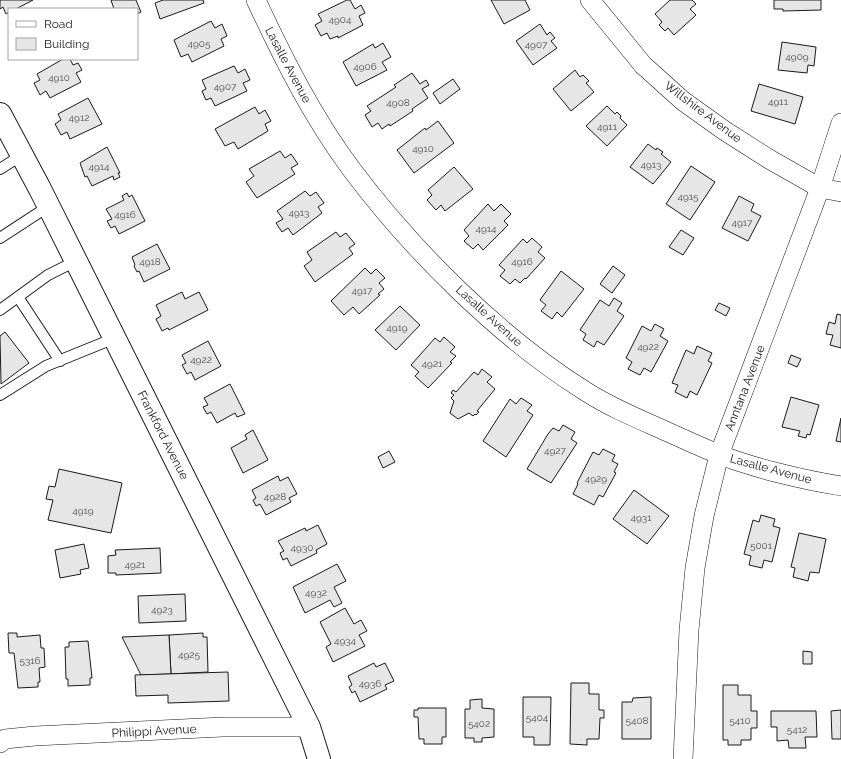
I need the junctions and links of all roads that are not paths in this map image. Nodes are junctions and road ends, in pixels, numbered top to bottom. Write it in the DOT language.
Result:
graph roads {
  1 [pos="256,0"];
  2 [pos="590,0"];
  3 [pos="0,114"];
  4 [pos="841,123"];
  5 [pos="22,155"];
  6 [pos="0,169"];
  7 [pos="820,188"];
  8 [pos="841,192"];
  9 [pos="49,206"];
  10 [pos="0,238"];
  11 [pos="76,261"];
  12 [pos="18,297"];
  13 [pos="0,310"];
  14 [pos="115,338"];
  15 [pos="60,360"];
  16 [pos="0,395"];
  17 [pos="719,455"];
  18 [pos="841,486"];
  19 [pos="309,727"];
  20 [pos="0,743"];
  21 [pos="319,759"];
  22 [pos="683,759"];
  1 -- 17 [label="street, Lasalle Avenue"];
  2 -- 7 [label="street, Willshire Avenue"];
  3 -- 5 [label="street, Frankford Avenue"];
  4 -- 7 [label="street, Anntana Avenue"];
  5 -- 6 [label="lane"];
  5 -- 9 [label="street, Frankford Avenue"];
  7 -- 8 [label="street, Willshire Avenue"];
  7 -- 17 [label="street, Anntana Avenue"];
  9 -- 10 [label="lane"];
  9 -- 11 [label="street, Frankford Avenue"];
  11 -- 12 [label="lane"];
  11 -- 14 [label="street, Frankford Avenue"];
  12 -- 13 [label="lane"];
  12 -- 15 [label="lane"];
  14 -- 15 [label="lane"];
  14 -- 19 [label="street, Frankford Avenue"];
  15 -- 16 [label="lane"];
  17 -- 18 [label="street, Lasalle Avenue"];
  17 -- 22 [label="street, Anntana Avenue"];
  19 -- 20 [label="street, Philippi Avenue"];
  19 -- 21 [label="street, Frankford Avenue"];
}
